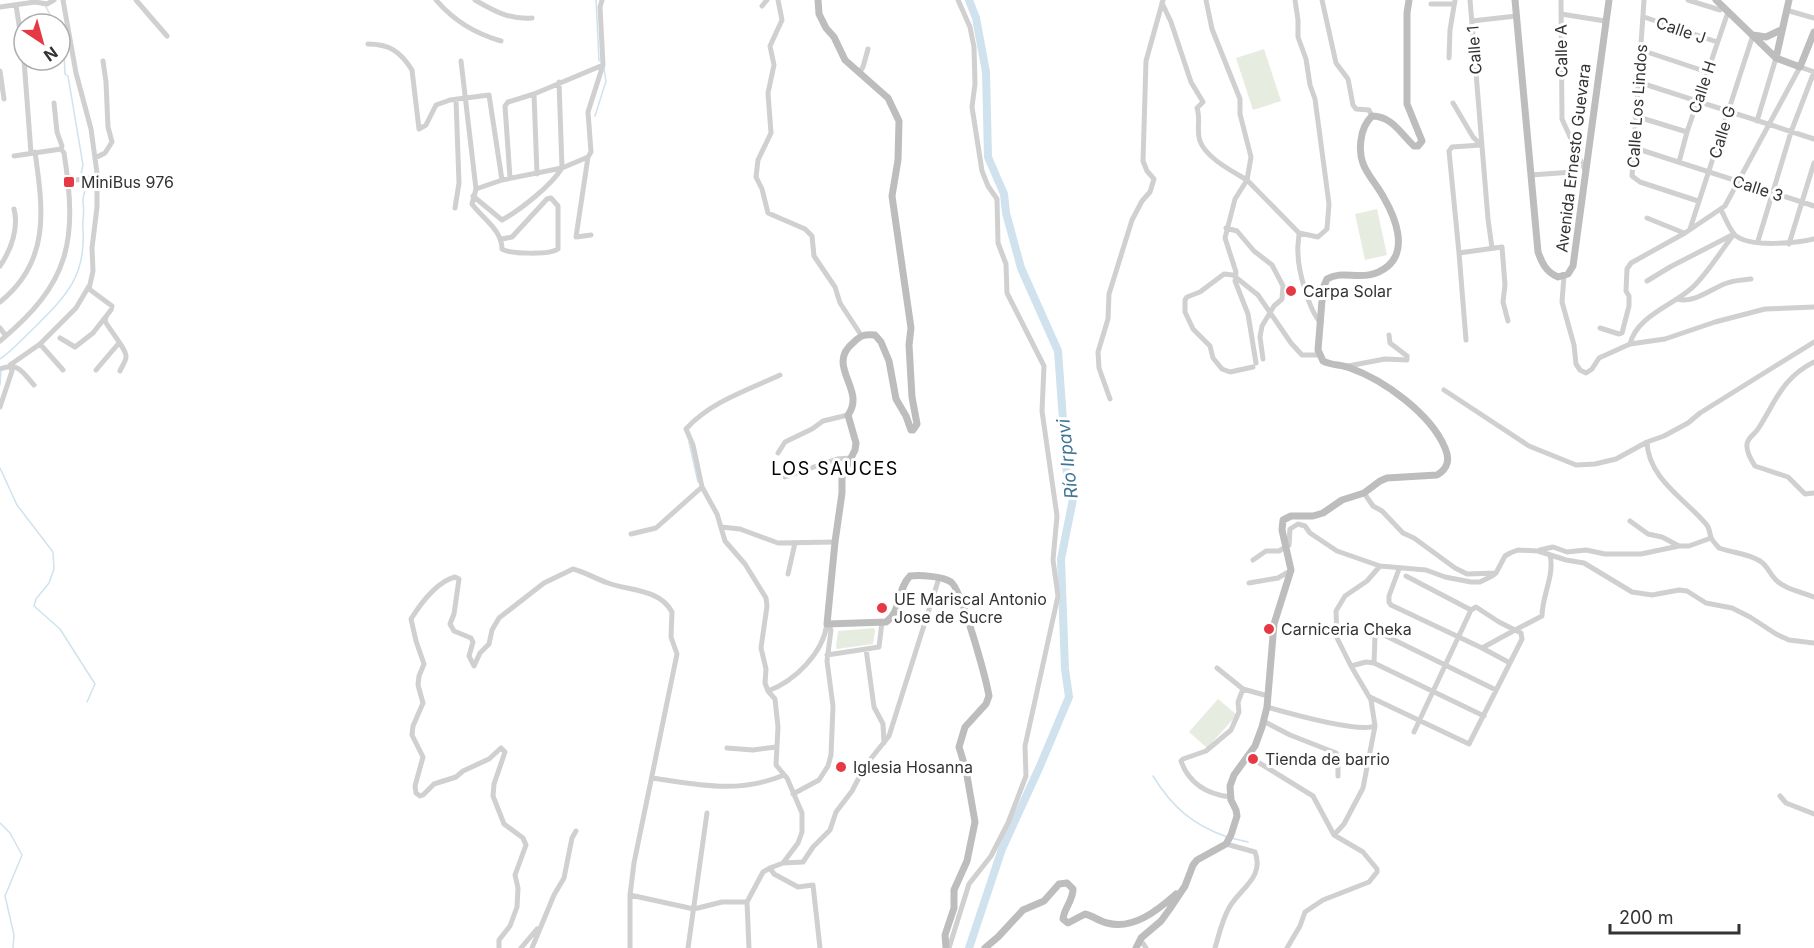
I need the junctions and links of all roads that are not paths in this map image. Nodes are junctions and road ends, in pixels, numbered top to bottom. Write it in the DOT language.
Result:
graph roads {
  1 [pos="54,0"];
  2 [pos="63,0"];
  3 [pos="136,0"];
  4 [pos="436,0"];
  5 [pos="475,0"];
  6 [pos="602,0"];
  7 [pos="767,0"];
  8 [pos="778,0"];
  9 [pos="818,0"];
  10 [pos="958,0"];
  11 [pos="1206,0"];
  12 [pos="1295,0"];
  13 [pos="1322,0"];
  14 [pos="1409,0"];
  15 [pos="1470,0"];
  16 [pos="1515,0"];
  17 [pos="1561,0"];
  18 [pos="1609,0"];
  19 [pos="1644,0"];
  20 [pos="1688,0"];
  21 [pos="1716,0"];
  22 [pos="1789,0"];
  23 [pos="1162,2"];
  24 [pos="1454,2"];
  25 [pos="14,3"];
  26 [pos="1431,4"];
  27 [pos="762,6"];
  28 [pos="0,7"];
  29 [pos="1726,9"];
  30 [pos="1786,9"];
  31 [pos="1561,14"];
  32 [pos="1516,16"];
  33 [pos="1644,17"];
  34 [pos="532,18"];
  35 [pos="1814,18"];
  36 [pos="1472,21"];
  37 [pos="1605,21"];
  38 [pos="1781,30"];
  39 [pos="1814,32"];
  40 [pos="166,36"];
  41 [pos="1753,36"];
  42 [pos="501,41"];
  43 [pos="1717,42"];
  44 [pos="368,44"];
  45 [pos="868,50"];
  46 [pos="1641,50"];
  47 [pos="1449,58"];
  48 [pos="1776,58"];
  49 [pos="103,61"];
  50 [pos="461,61"];
  51 [pos="603,65"];
  52 [pos="1800,67"];
  53 [pos="0,71"];
  54 [pos="25,72"];
  55 [pos="1707,72"];
  56 [pos="1814,72"];
  57 [pos="860,73"];
  58 [pos="560,82"];
  59 [pos="1638,82"];
  60 [pos="534,94"];
  61 [pos="465,98"];
  62 [pos="4,99"];
  63 [pos="456,100"];
  64 [pos="54,103"];
  65 [pos="1453,103"];
  66 [pos="1698,103"];
  67 [pos="1727,112"];
  68 [pos="1372,116"];
  69 [pos="1635,116"];
  70 [pos="1757,121"];
  71 [pos="1769,125"];
  72 [pos="1687,132"];
  73 [pos="1791,132"];
  74 [pos="1814,139"];
  75 [pos="1481,145"];
  76 [pos="1635,148"];
  77 [pos="61,149"];
  78 [pos="33,153"];
  79 [pos="14,156"];
  80 [pos="588,157"];
  81 [pos="95,158"];
  82 [pos="1679,162"];
  83 [pos="1814,163"];
  84 [pos="562,168"];
  85 [pos="1585,170"];
  86 [pos="1573,172"];
  87 [pos="1709,172"];
  88 [pos="537,174"];
  89 [pos="1531,175"];
  90 [pos="97,177"];
  91 [pos="510,178"];
  92 [pos="502,180"];
  93 [pos="1246,180"];
  94 [pos="69,181"];
  95 [pos="1739,182"];
  96 [pos="476,189"];
  97 [pos="1772,193"];
  98 [pos="473,196"];
  99 [pos="1698,201"];
  100 [pos="1802,202"];
  101 [pos="1814,206"];
  102 [pos="455,208"];
  103 [pos="14,209"];
  104 [pos="1721,210"];
  105 [pos="1647,218"];
  106 [pos="1226,228"];
  107 [pos="1687,231"];
  108 [pos="1299,233"];
  109 [pos="1734,234"];
  110 [pos="591,235"];
  111 [pos="502,239"];
  112 [pos="1814,239"];
  113 [pos="1758,242"];
  114 [pos="1789,244"];
  115 [pos="1492,248"];
  116 [pos="1459,253"];
  117 [pos="0,266"];
  118 [pos="1235,276"];
  119 [pos="1564,276"];
  120 [pos="1750,279"];
  121 [pos="1647,281"];
  122 [pos="90,284"];
  123 [pos="1677,299"];
  124 [pos="0,302"];
  125 [pos="1814,308"];
  126 [pos="1270,314"];
  127 [pos="107,315"];
  128 [pos="1508,321"];
  129 [pos="1322,323"];
  130 [pos="0,328"];
  131 [pos="1600,328"];
  132 [pos="861,335"];
  133 [pos="1389,335"];
  134 [pos="6,336"];
  135 [pos="60,338"];
  136 [pos="1466,340"];
  137 [pos="0,341"];
  138 [pos="1814,342"];
  139 [pos="119,343"];
  140 [pos="40,344"];
  141 [pos="1630,344"];
  142 [pos="1319,355"];
  143 [pos="1263,359"];
  144 [pos="1814,362"];
  145 [pos="10,365"];
  146 [pos="1347,366"];
  147 [pos="0,369"];
  148 [pos="63,370"];
  149 [pos="96,370"];
  150 [pos="120,371"];
  151 [pos="780,375"];
  152 [pos="34,385"];
  153 [pos="1444,390"];
  154 [pos="1110,399"];
  155 [pos="0,407"];
  156 [pos="848,415"];
  157 [pos="1647,442"];
  158 [pos="778,453"];
  159 [pos="850,458"];
  160 [pos="785,477"];
  161 [pos="702,486"];
  162 [pos="1364,493"];
  163 [pos="1814,493"];
  164 [pos="1630,521"];
  165 [pos="721,527"];
  166 [pos="631,534"];
  167 [pos="1711,538"];
  168 [pos="835,542"];
  169 [pos="795,543"];
  170 [pos="1678,546"];
  171 [pos="1286,549"];
  172 [pos="1538,551"];
  173 [pos="1550,555"];
  174 [pos="1253,560"];
  175 [pos="1380,566"];
  176 [pos="1399,569"];
  177 [pos="1291,570"];
  178 [pos="1496,573"];
  179 [pos="788,574"];
  180 [pos="1406,576"];
  181 [pos="939,578"];
  182 [pos="1249,583"];
  183 [pos="1814,597"];
  184 [pos="1471,610"];
  185 [pos="882,622"];
  186 [pos="827,624"];
  187 [pos="1515,630"];
  188 [pos="1460,637"];
  189 [pos="1814,643"];
  190 [pos="1482,648"];
  191 [pos="866,650"];
  192 [pos="827,655"];
  193 [pos="1374,663"];
  194 [pos="1510,663"];
  195 [pos="1447,665"];
  196 [pos="1351,666"];
  197 [pos="1217,668"];
  198 [pos="1242,689"];
  199 [pos="1496,690"];
  200 [pos="768,691"];
  201 [pos="1433,693"];
  202 [pos="1268,696"];
  203 [pos="1370,697"];
  204 [pos="1267,707"];
  205 [pos="1484,716"];
  206 [pos="1420,720"];
  207 [pos="1263,721"];
  208 [pos="1375,726"];
  209 [pos="1414,732"];
  210 [pos="884,743"];
  211 [pos="776,747"];
  212 [pos="727,748"];
  213 [pos="1248,756"];
  214 [pos="784,775"];
  215 [pos="1338,776"];
  216 [pos="652,778"];
  217 [pos="793,794"];
  218 [pos="1780,796"];
  219 [pos="1230,797"];
  220 [pos="707,813"];
  221 [pos="1814,814"];
  222 [pos="576,831"];
  223 [pos="1334,835"];
  224 [pos="1229,840"];
  225 [pos="783,863"];
  226 [pos="770,867"];
  227 [pos="1185,886"];
  228 [pos="630,895"];
  229 [pos="747,902"];
  230 [pos="694,909"];
  231 [pos="541,924"];
  232 [pos="1140,939"];
  233 [pos="499,948"];
  234 [pos="521,948"];
  235 [pos="531,948"];
  236 [pos="630,948"];
  237 [pos="688,948"];
  238 [pos="749,948"];
  239 [pos="820,948"];
  240 [pos="948,948"];
  241 [pos="985,948"];
  242 [pos="1136,948"];
  243 [pos="1146,948"];
  244 [pos="1215,948"];
  245 [pos="1287,948"];
  1 -- 25 [label="street"];
  2 -- 81 [label="street"];
  3 -- 40 [label="street"];
  4 -- 42 [label="street"];
  5 -- 34 [label="street"];
  6 -- 51 [label="street"];
  7 -- 27 [label="street"];
  8 -- 132 [label="street"];
  9 -- 57 [label="main road"];
  10 -- 240 [label="street"];
  11 -- 93 [label="street"];
  12 -- 108 [label="street"];
  13 -- 68 [label="street"];
  14 -- 68 [label="main road"];
  15 -- 36 [label="street, Calle 1"];
  16 -- 32 [label="main road, Avenida Ernesto Guevara"];
  17 -- 31 [label="street, Calle A"];
  18 -- 37 [label="main road, Avenida Ernesto Guevara"];
  19 -- 33 [label="street, Calle Los Lindos"];
  20 -- 29 [label="street"];
  21 -- 29 [label="main road"];
  22 -- 30 [label="main road"];
  23 -- 93 [label="street"];
  23 -- 154 [label="street"];
  24 -- 26 [label="street"];
  24 -- 47 [label="street"];
  25 -- 28 [label="street"];
  29 -- 41 [label="main road"];
  29 -- 43 [label="street, Calle H"];
  30 -- 35 [label="street"];
  30 -- 38 [label="main road"];
  31 -- 37 [label="street"];
  31 -- 85 [label="street, Calle A"];
  32 -- 36 [label="street"];
  32 -- 89 [label="main road, Avenida Ernesto Guevara"];
  33 -- 43 [label="street, Calle J"];
  33 -- 46 [label="street, Calle Los Lindos"];
  36 -- 75 [label="street, Calle 1"];
  37 -- 85 [label="main road, Avenida Ernesto Guevara"];
  38 -- 41 [label="main road"];
  38 -- 48 [label="main road"];
  39 -- 52 [label="main road"];
  41 -- 48 [label="main road"];
  41 -- 67 [label="street, Calle G"];
  43 -- 55 [label="street, Calle H"];
  44 -- 63 [label="street"];
  45 -- 57 [label="street"];
  46 -- 55 [label="street"];
  46 -- 59 [label="street, Calle Los Lindos"];
  48 -- 52 [label="main road"];
  48 -- 70 [label="street"];
  49 -- 81 [label="street"];
  50 -- 61 [label="street"];
  51 -- 58 [label="street"];
  51 -- 80 [label="street"];
  52 -- 56 [label="street"];
  52 -- 71 [label="street"];
  53 -- 62 [label="street"];
  54 -- 78 [label="street"];
  55 -- 66 [label="street, Calle H"];
  56 -- 73 [label="street"];
  57 -- 132 [label="main road"];
  58 -- 60 [label="street"];
  58 -- 84 [label="street"];
  59 -- 66 [label="street"];
  59 -- 69 [label="street, Calle Los Lindos"];
  60 -- 88 [label="street"];
  60 -- 91 [label="street"];
  61 -- 63 [label="street"];
  61 -- 92 [label="street"];
  61 -- 96 [label="street"];
  63 -- 102 [label="street"];
  64 -- 77 [label="street"];
  65 -- 75 [label="street"];
  66 -- 67 [label="street"];
  66 -- 72 [label="street, Calle H"];
  67 -- 70 [label="street"];
  67 -- 87 [label="street, Calle G"];
  68 -- 129 [label="main road"];
  69 -- 72 [label="street"];
  69 -- 76 [label="street, Calle Los Lindos"];
  70 -- 71 [label="street"];
  71 -- 73 [label="street"];
  71 -- 95 [label="street"];
  72 -- 82 [label="street, Calle H"];
  73 -- 74 [label="street"];
  73 -- 97 [label="street"];
  75 -- 115 [label="street, Calle 1"];
  75 -- 116 [label="street"];
  76 -- 82 [label="street, Calle 3"];
  76 -- 99 [label="street, Calle Los Lindos"];
  77 -- 78 [label="street"];
  77 -- 94 [label="street"];
  78 -- 79 [label="street"];
  78 -- 124 [label="street"];
  80 -- 84 [label="street"];
  80 -- 110 [label="street"];
  81 -- 90 [label="street"];
  82 -- 87 [label="street, Calle 3"];
  83 -- 100 [label="street"];
  84 -- 88 [label="street"];
  84 -- 98 [label="street"];
  85 -- 119 [label="main road, Avenida Ernesto Guevara"];
  86 -- 89 [label="street"];
  87 -- 95 [label="street, Calle 3"];
  87 -- 99 [label="street, Calle G"];
  88 -- 91 [label="street"];
  89 -- 119 [label="main road, Avenida Ernesto Guevara"];
  90 -- 94 [label="street"];
  90 -- 122 [label="street"];
  91 -- 92 [label="street"];
  92 -- 96 [label="street"];
  93 -- 106 [label="street"];
  93 -- 108 [label="street"];
  94 -- 134 [label="street"];
  95 -- 97 [label="street, Calle 3"];
  95 -- 104 [label="street"];
  96 -- 98 [label="street"];
  97 -- 100 [label="street, Calle 3"];
  97 -- 113 [label="street"];
  98 -- 111 [label="street"];
  99 -- 107 [label="street, Calle G"];
  100 -- 101 [label="street, Calle 3"];
  100 -- 114 [label="street"];
  103 -- 117 [label="street"];
  104 -- 107 [label="street"];
  104 -- 109 [label="street"];
  105 -- 107 [label="street"];
  106 -- 118 [label="street"];
  106 -- 126 [label="street"];
  107 -- 131 [label="street"];
  108 -- 129 [label="street"];
  109 -- 113 [label="street"];
  109 -- 121 [label="street"];
  109 -- 123 [label="street"];
  111 -- 111 [label="street"];
  112 -- 114 [label="street"];
  113 -- 114 [label="street"];
  115 -- 116 [label="street"];
  115 -- 128 [label="street"];
  116 -- 136 [label="street"];
  118 -- 118 [label="street"];
  118 -- 126 [label="street"];
  119 -- 141 [label="street"];
  120 -- 123 [label="street"];
  122 -- 127 [label="street"];
  122 -- 140 [label="street"];
  123 -- 141 [label="street"];
  125 -- 141 [label="street"];
  126 -- 142 [label="street"];
  126 -- 143 [label="street"];
  127 -- 135 [label="street"];
  127 -- 139 [label="street"];
  129 -- 142 [label="main road"];
  130 -- 134 [label="street"];
  132 -- 156 [label="main road"];
  133 -- 146 [label="street"];
  134 -- 137 [label="street"];
  138 -- 157 [label="street"];
  139 -- 149 [label="street"];
  139 -- 150 [label="street"];
  140 -- 145 [label="street"];
  140 -- 148 [label="street"];
  142 -- 146 [label="main road"];
  144 -- 163 [label="street"];
  145 -- 147 [label="street"];
  145 -- 152 [label="street"];
  145 -- 155 [label="street"];
  146 -- 162 [label="main road"];
  151 -- 161 [label="street"];
  153 -- 157 [label="street"];
  156 -- 158 [label="street"];
  156 -- 159 [label="main road"];
  157 -- 167 [label="street"];
  159 -- 160 [label="street"];
  159 -- 168 [label="main road"];
  161 -- 165 [label="street"];
  161 -- 166 [label="street"];
  162 -- 171 [label="main road"];
  162 -- 178 [label="street"];
  164 -- 170 [label="street"];
  165 -- 169 [label="street"];
  165 -- 200 [label="street"];
  167 -- 170 [label="street"];
  167 -- 183 [label="street"];
  168 -- 169 [label="street"];
  168 -- 186 [label="main road"];
  169 -- 179 [label="street"];
  170 -- 172 [label="street"];
  171 -- 174 [label="street"];
  171 -- 175 [label="street"];
  171 -- 177 [label="main road"];
  172 -- 173 [label="street"];
  172 -- 178 [label="street"];
  173 -- 187 [label="street"];
  173 -- 189 [label="street"];
  175 -- 176 [label="street"];
  175 -- 196 [label="street"];
  176 -- 178 [label="street"];
  176 -- 188 [label="street"];
  177 -- 182 [label="street"];
  177 -- 202 [label="main road"];
  180 -- 184 [label="street"];
  181 -- 185 [label="main road"];
  181 -- 210 [label="street"];
  181 -- 240 [label="main road"];
  184 -- 187 [label="street"];
  184 -- 188 [label="street"];
  185 -- 186 [label="main road"];
  185 -- 191 [label="street"];
  186 -- 192 [label="street"];
  186 -- 200 [label="street"];
  187 -- 190 [label="street"];
  187 -- 194 [label="street"];
  188 -- 190 [label="street"];
  188 -- 195 [label="street"];
  190 -- 194 [label="street"];
  191 -- 192 [label="street"];
  191 -- 210 [label="street"];
  192 -- 217 [label="street"];
  193 -- 195 [label="street"];
  193 -- 196 [label="street"];
  193 -- 201 [label="street"];
  194 -- 199 [label="street"];
  195 -- 199 [label="street"];
  195 -- 201 [label="street"];
  196 -- 203 [label="street"];
  197 -- 198 [label="street"];
  198 -- 202 [label="street"];
  198 -- 219 [label="street"];
  199 -- 205 [label="street"];
  200 -- 211 [label="street"];
  201 -- 205 [label="street"];
  201 -- 206 [label="street"];
  202 -- 204 [label="main road"];
  203 -- 206 [label="street"];
  203 -- 208 [label="street"];
  204 -- 207 [label="main road"];
  204 -- 208 [label="street"];
  205 -- 206 [label="street"];
  206 -- 209 [label="street"];
  207 -- 213 [label="main road"];
  207 -- 215 [label="street"];
  208 -- 223 [label="street"];
  210 -- 225 [label="street"];
  211 -- 212 [label="street"];
  211 -- 214 [label="street"];
  213 -- 219 [label="main road"];
  213 -- 223 [label="street"];
  214 -- 216 [label="street"];
  214 -- 217 [label="street"];
  216 -- 228 [label="street"];
  216 -- 233 [label="street"];
  217 -- 225 [label="street"];
  218 -- 221 [label="street"];
  219 -- 224 [label="main road"];
  220 -- 230 [label="street"];
  222 -- 231 [label="street"];
  223 -- 245 [label="street"];
  224 -- 227 [label="main road"];
  224 -- 244 [label="street"];
  225 -- 226 [label="street"];
  226 -- 229 [label="street"];
  226 -- 239 [label="street"];
  227 -- 232 [label="main road"];
  227 -- 241 [label="main road"];
  228 -- 230 [label="street"];
  228 -- 236 [label="street"];
  229 -- 230 [label="street"];
  229 -- 238 [label="street"];
  230 -- 237 [label="street"];
  231 -- 234 [label="street"];
  231 -- 235 [label="street"];
  232 -- 242 [label="main road"];
  232 -- 243 [label="street"];
}
